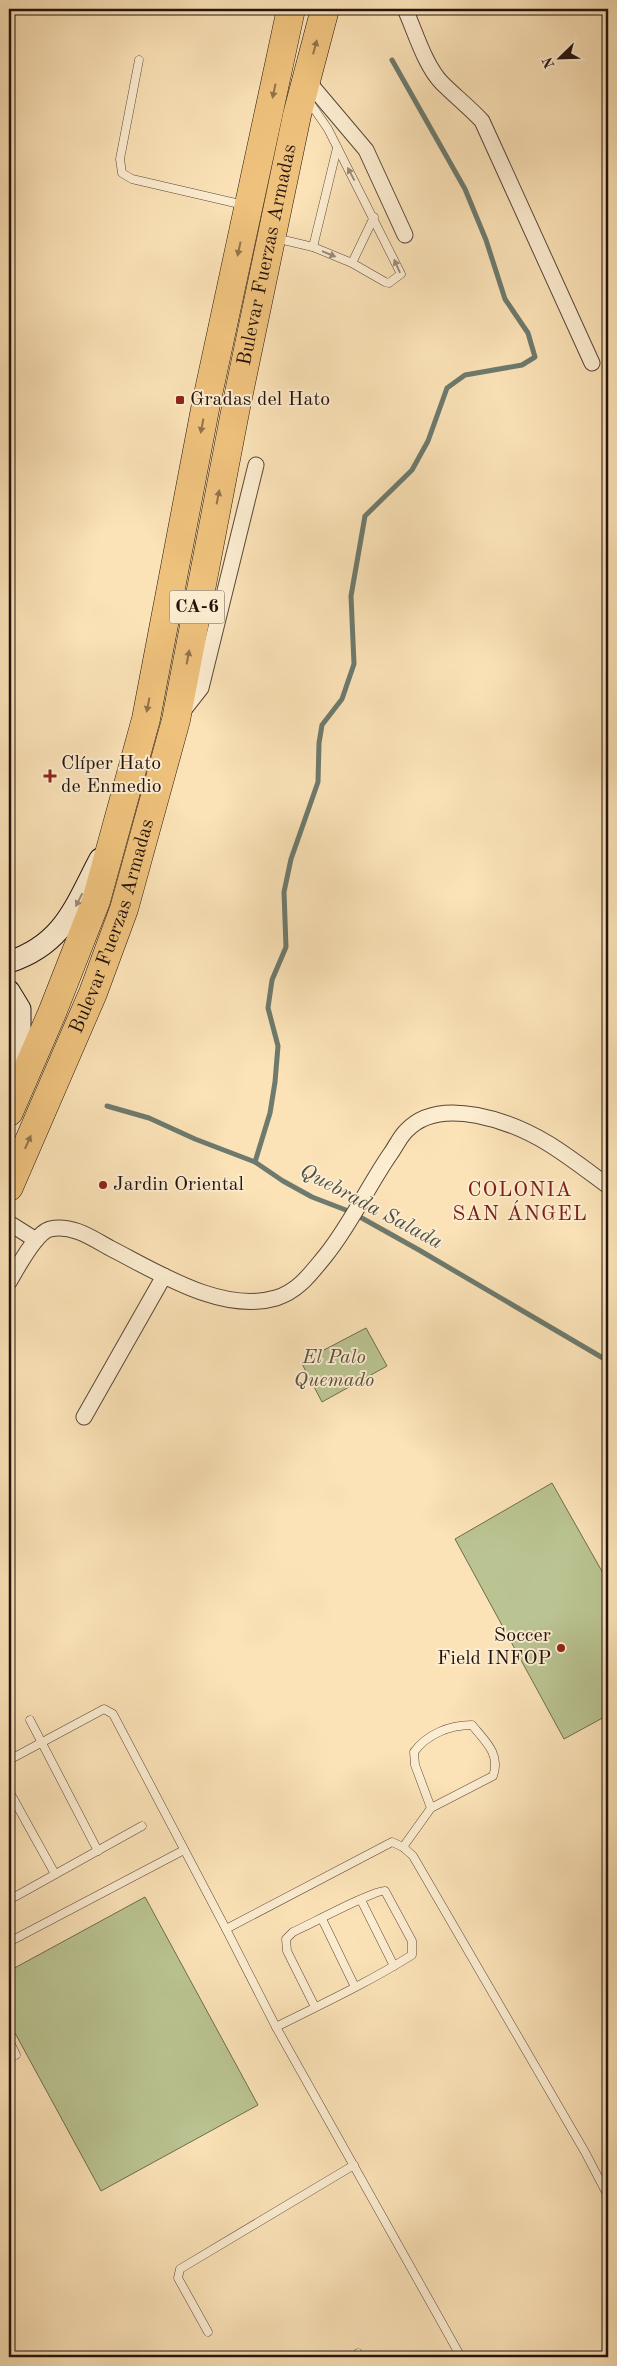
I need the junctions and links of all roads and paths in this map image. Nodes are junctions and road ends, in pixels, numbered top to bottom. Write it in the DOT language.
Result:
graph roads {
  1 [pos="291,9"];
  2 [pos="325,9"];
  3 [pos="406,9"];
  4 [pos="139,60"];
  5 [pos="305,85"];
  6 [pos="337,148"];
  7 [pos="249,206"];
  8 [pos="374,217"];
  9 [pos="404,235"];
  10 [pos="272,237"];
  11 [pos="313,247"];
  12 [pos="352,263"];
  13 [pos="592,363"];
  14 [pos="256,465"];
  15 [pos="176,720"];
  16 [pos="117,826"];
  17 [pos="9,962"];
  18 [pos="9,991"];
  19 [pos="20,1085"];
  20 [pos="9,1112"];
  21 [pos="608,1186"];
  22 [pos="9,1187"];
  23 [pos="9,1223"];
  24 [pos="36,1240"];
  25 [pos="164,1276"];
  26 [pos="9,1282"];
  27 [pos="84,1417"];
  28 [pos="30,1720"];
  29 [pos="42,1742"];
  30 [pos="9,1760"];
  31 [pos="9,1791"];
  32 [pos="431,1808"];
  33 [pos="142,1826"];
  34 [pos="403,1847"];
  35 [pos="184,1850"];
  36 [pos="98,1851"];
  37 [pos="55,1874"];
  38 [pos="9,1900"];
  39 [pos="360,1900"];
  40 [pos="322,1918"];
  41 [pos="226,1929"];
  42 [pos="9,1942"];
  43 [pos="394,1966"];
  44 [pos="355,1987"];
  45 [pos="315,2007"];
  46 [pos="276,2027"];
  47 [pos="9,2040"];
  48 [pos="16,2055"];
  49 [pos="354,2165"];
  50 [pos="608,2196"];
  51 [pos="208,2332"];
  52 [pos="460,2357"];
  1 -- 7 [label="highway, Bulevar Fuerzas Armadas / CA-6, one-way"];
  5 -- 2 [label="highway, Bulevar Fuerzas Armadas / CA-6, one-way"];
  3 -- 13 [label="street"];
  4 -- 7 [label="lane"];
  5 -- 6 [label="lane"];
  5 -- 9 [label="street"];
  5 -- 10 [label="highway, Bulevar Fuerzas Armadas / CA-6"];
  8 -- 6 [label="lane, one-way"];
  6 -- 11 [label="lane"];
  7 -- 16 [label="highway, Bulevar Fuerzas Armadas / CA-6, one-way"];
  8 -- 12 [label="lane"];
  12 -- 8 [label="lane, one-way"];
  10 -- 11 [label="lane"];
  15 -- 10 [label="highway, Bulevar Fuerzas Armadas / CA-6, one-way"];
  11 -- 12 [label="lane, one-way"];
  14 -- 15 [label="street"];
  22 -- 15 [label="highway, Bulevar Fuerzas Armadas / CA-6, one-way"];
  16 -- 17 [label="street, one-way"];
  16 -- 19 [label="highway, Bulevar Fuerzas Armadas / CA-6"];
  18 -- 19 [label="street"];
  19 -- 20 [label="highway, Bulevar Fuerzas Armadas / CA-6"];
  21 -- 25 [label="street"];
  23 -- 24 [label="street"];
  24 -- 25 [label="street"];
  24 -- 26 [label="street"];
  25 -- 27 [label="street"];
  28 -- 29 [label="lane"];
  29 -- 30 [label="lane"];
  29 -- 35 [label="lane"];
  29 -- 36 [label="lane"];
  31 -- 37 [label="lane"];
  32 -- 32 [label="lane"];
  32 -- 34 [label="lane"];
  33 -- 36 [label="lane"];
  34 -- 41 [label="lane"];
  34 -- 50 [label="lane"];
  35 -- 41 [label="lane"];
  35 -- 42 [label="lane"];
  36 -- 37 [label="lane"];
  37 -- 38 [label="lane"];
  39 -- 40 [label="lane"];
  39 -- 43 [label="lane"];
  39 -- 43 [label="lane"];
  40 -- 44 [label="lane"];
  40 -- 45 [label="lane"];
  41 -- 46 [label="lane"];
  43 -- 44 [label="lane"];
  44 -- 45 [label="lane"];
  45 -- 46 [label="lane"];
  46 -- 49 [label="lane"];
  47 -- 48 [label="lane"];
  49 -- 51 [label="lane"];
  49 -- 52 [label="lane"];
}
